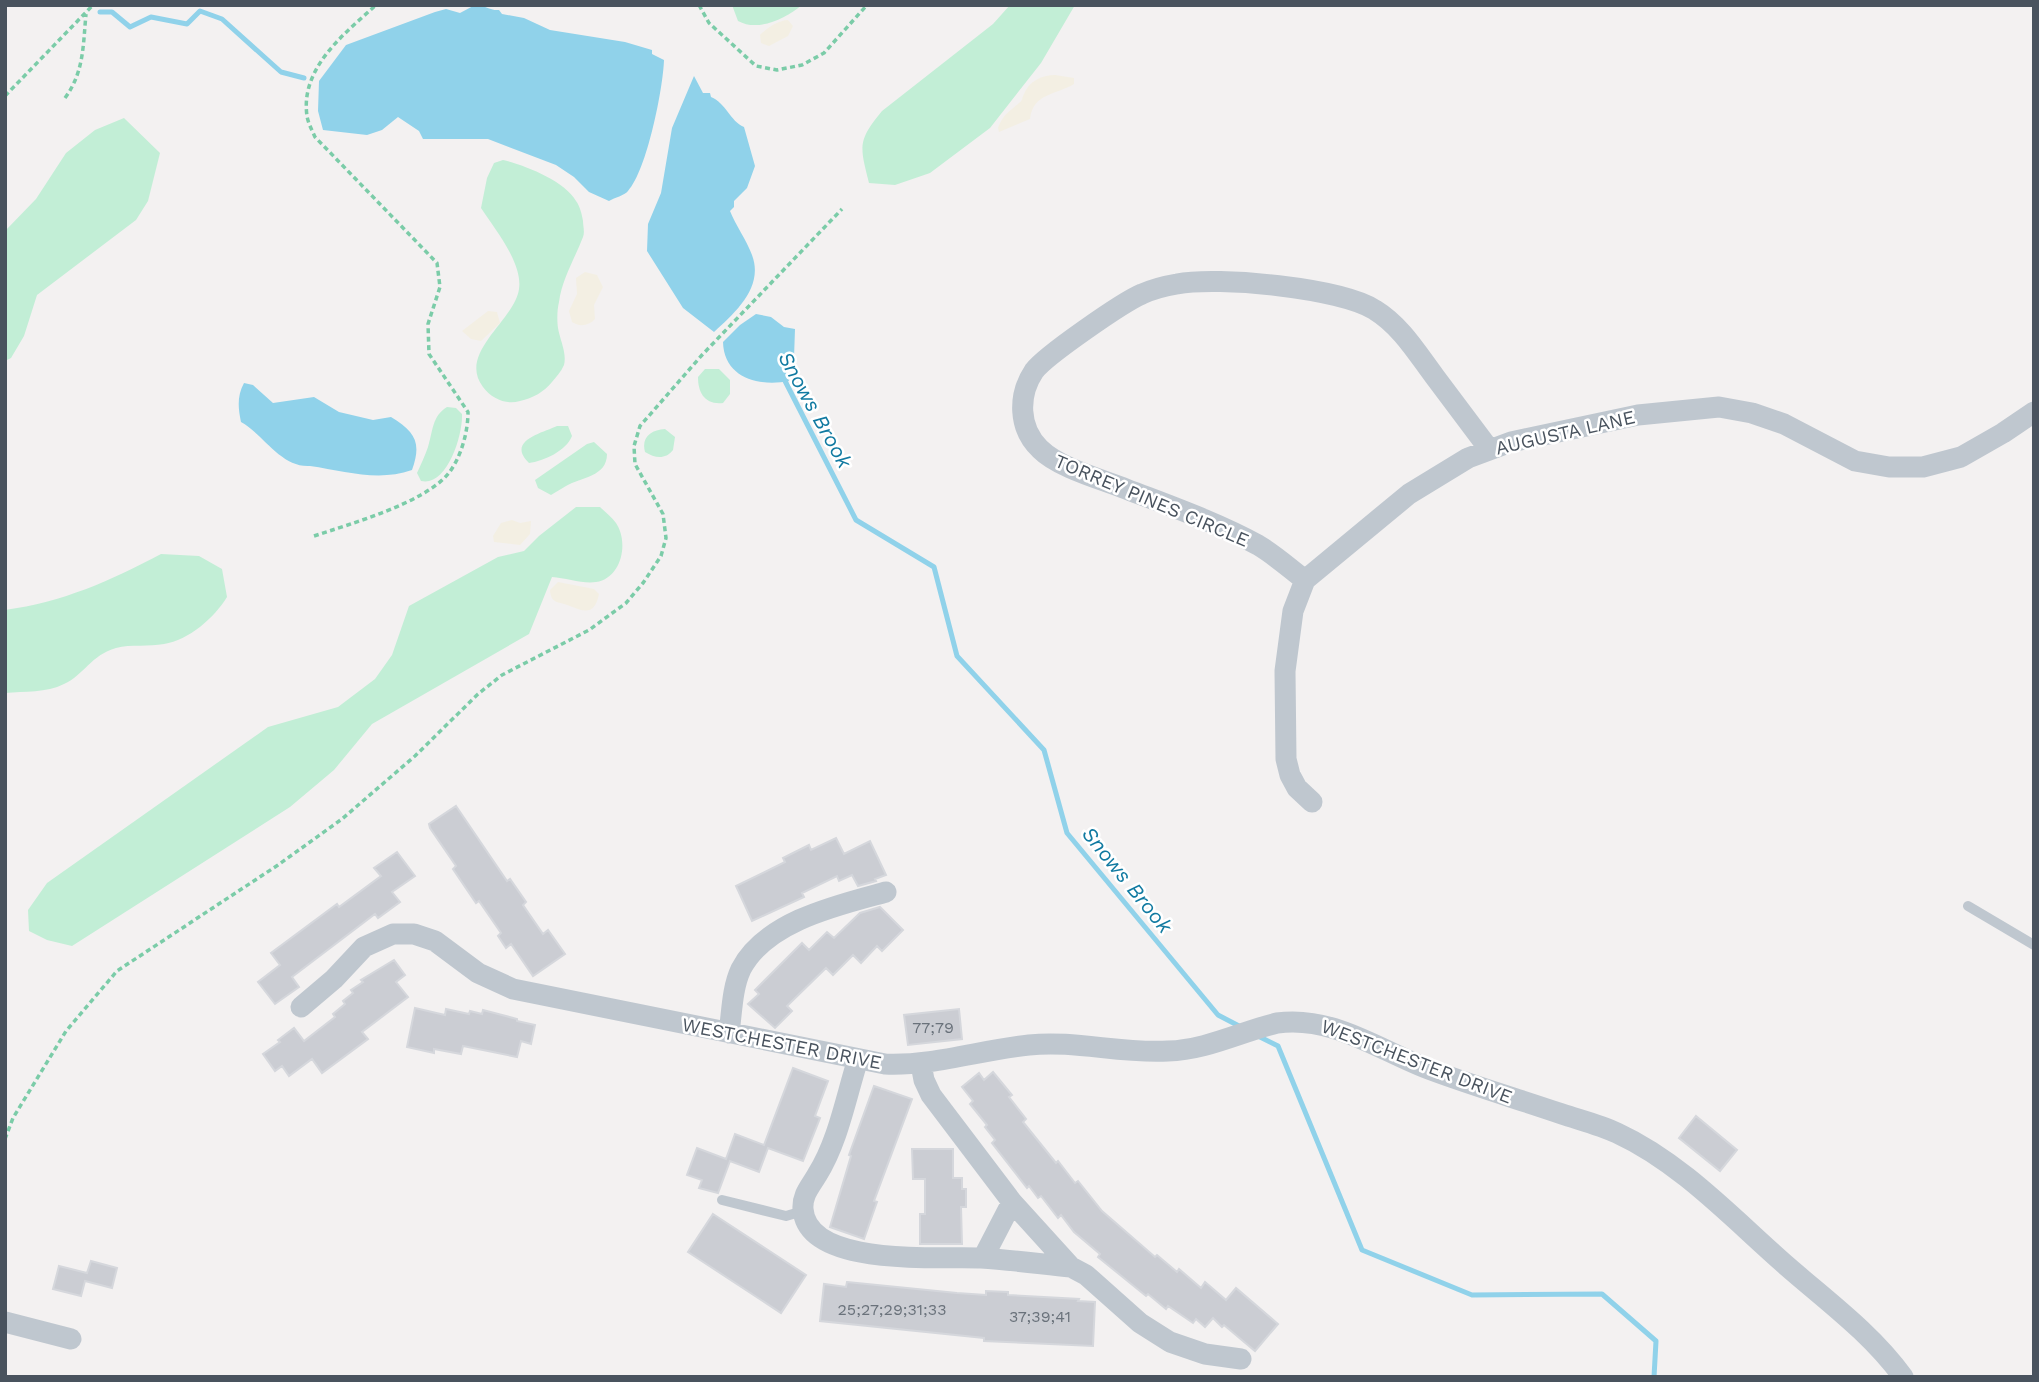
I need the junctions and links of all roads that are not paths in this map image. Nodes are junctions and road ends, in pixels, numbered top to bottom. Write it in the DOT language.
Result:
graph roads {
  1 [pos="2034,412"];
  2 [pos="1489,449"];
  3 [pos="1305,580"];
  4 [pos="1312,802"];
  5 [pos="886,892"];
  6 [pos="1968,905"];
  7 [pos="2034,945"];
  8 [pos="301,1007"];
  9 [pos="729,1033"];
  10 [pos="858,1059"];
  11 [pos="921,1064"];
  12 [pos="722,1200"];
  13 [pos="1012,1202"];
  14 [pos="803,1211"];
  15 [pos="982,1258"];
  16 [pos="1071,1267"];
  17 [pos="5,1322"];
  18 [pos="71,1339"];
  19 [pos="1241,1359"];
  20 [pos="1903,1377"];
  1 -- 2 [label="street, AUGUSTA LANE"];
  2 -- 3 [label="street, AUGUSTA LANE"];
  2 -- 3 [label="street, TORREY PINES CIRCLE"];
  3 -- 4 [label="street, AUGUSTA LANE"];
  5 -- 9 [label="street"];
  6 -- 7 [label="lane"];
  8 -- 9 [label="street, WESTCHESTER DRIVE"];
  9 -- 10 [label="street, WESTCHESTER DRIVE"];
  10 -- 11 [label="street, WESTCHESTER DRIVE"];
  10 -- 14 [label="street"];
  11 -- 13 [label="street"];
  11 -- 20 [label="street, WESTCHESTER DRIVE"];
  12 -- 14 [label="lane"];
  13 -- 15 [label="street"];
  13 -- 16 [label="street"];
  14 -- 15 [label="street"];
  15 -- 16 [label="street"];
  16 -- 19 [label="street"];
  17 -- 18 [label="street"];
}
